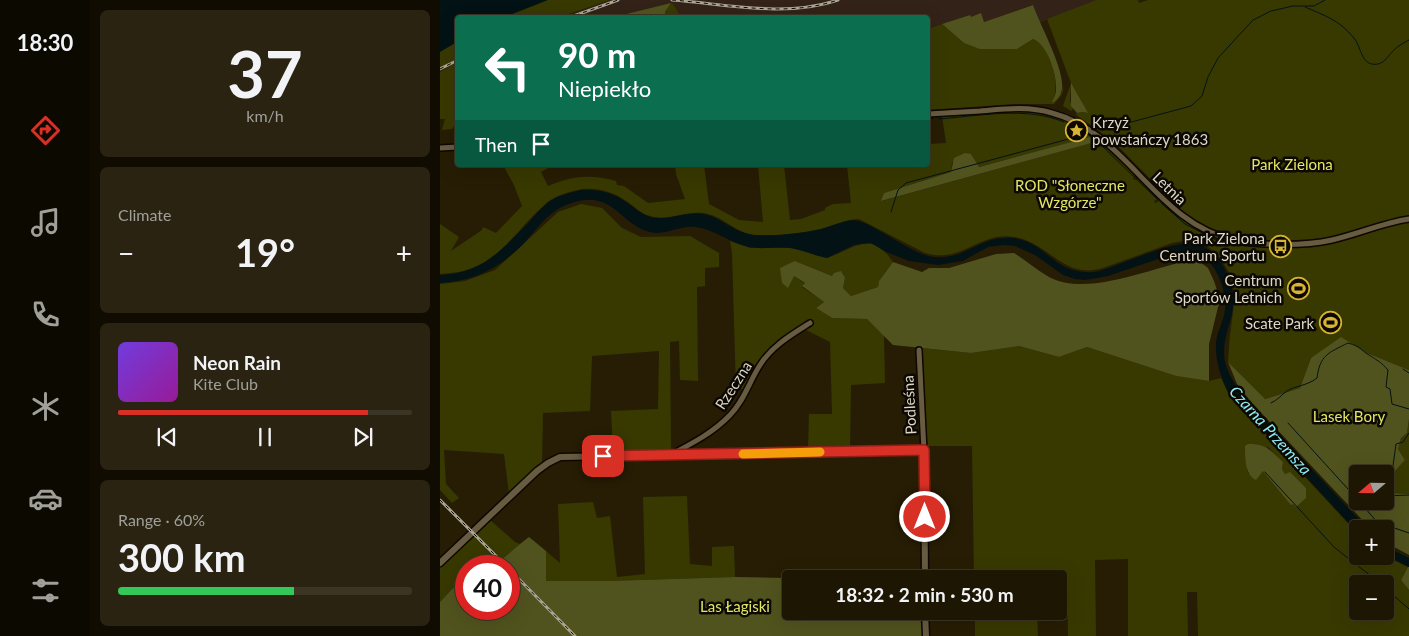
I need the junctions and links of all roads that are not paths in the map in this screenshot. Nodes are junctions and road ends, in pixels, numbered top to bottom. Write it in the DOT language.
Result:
graph roads {
  1 [pos="930,114"];
  2 [pos="455,147"];
  3 [pos="440,148"];
  4 [pos="1409,220"];
  5 [pos="810,323"];
  6 [pos="919,350"];
  7 [pos="924,450"];
  8 [pos="672,455"];
  9 [pos="440,563"];
  10 [pos="925,570"];
  11 [pos="925,620"];
  12 [pos="926,636"];
  1 -- 4 [label="street, Letnia"];
  2 -- 3 [label="street"];
  5 -- 8 [label="street, Rzeczna"];
  6 -- 7 [label="street, Podleśna"];
  7 -- 8 [label="street"];
  7 -- 10 [label="street, Podleśna"];
  8 -- 9 [label="street"];
  11 -- 12 [label="street"];
}
